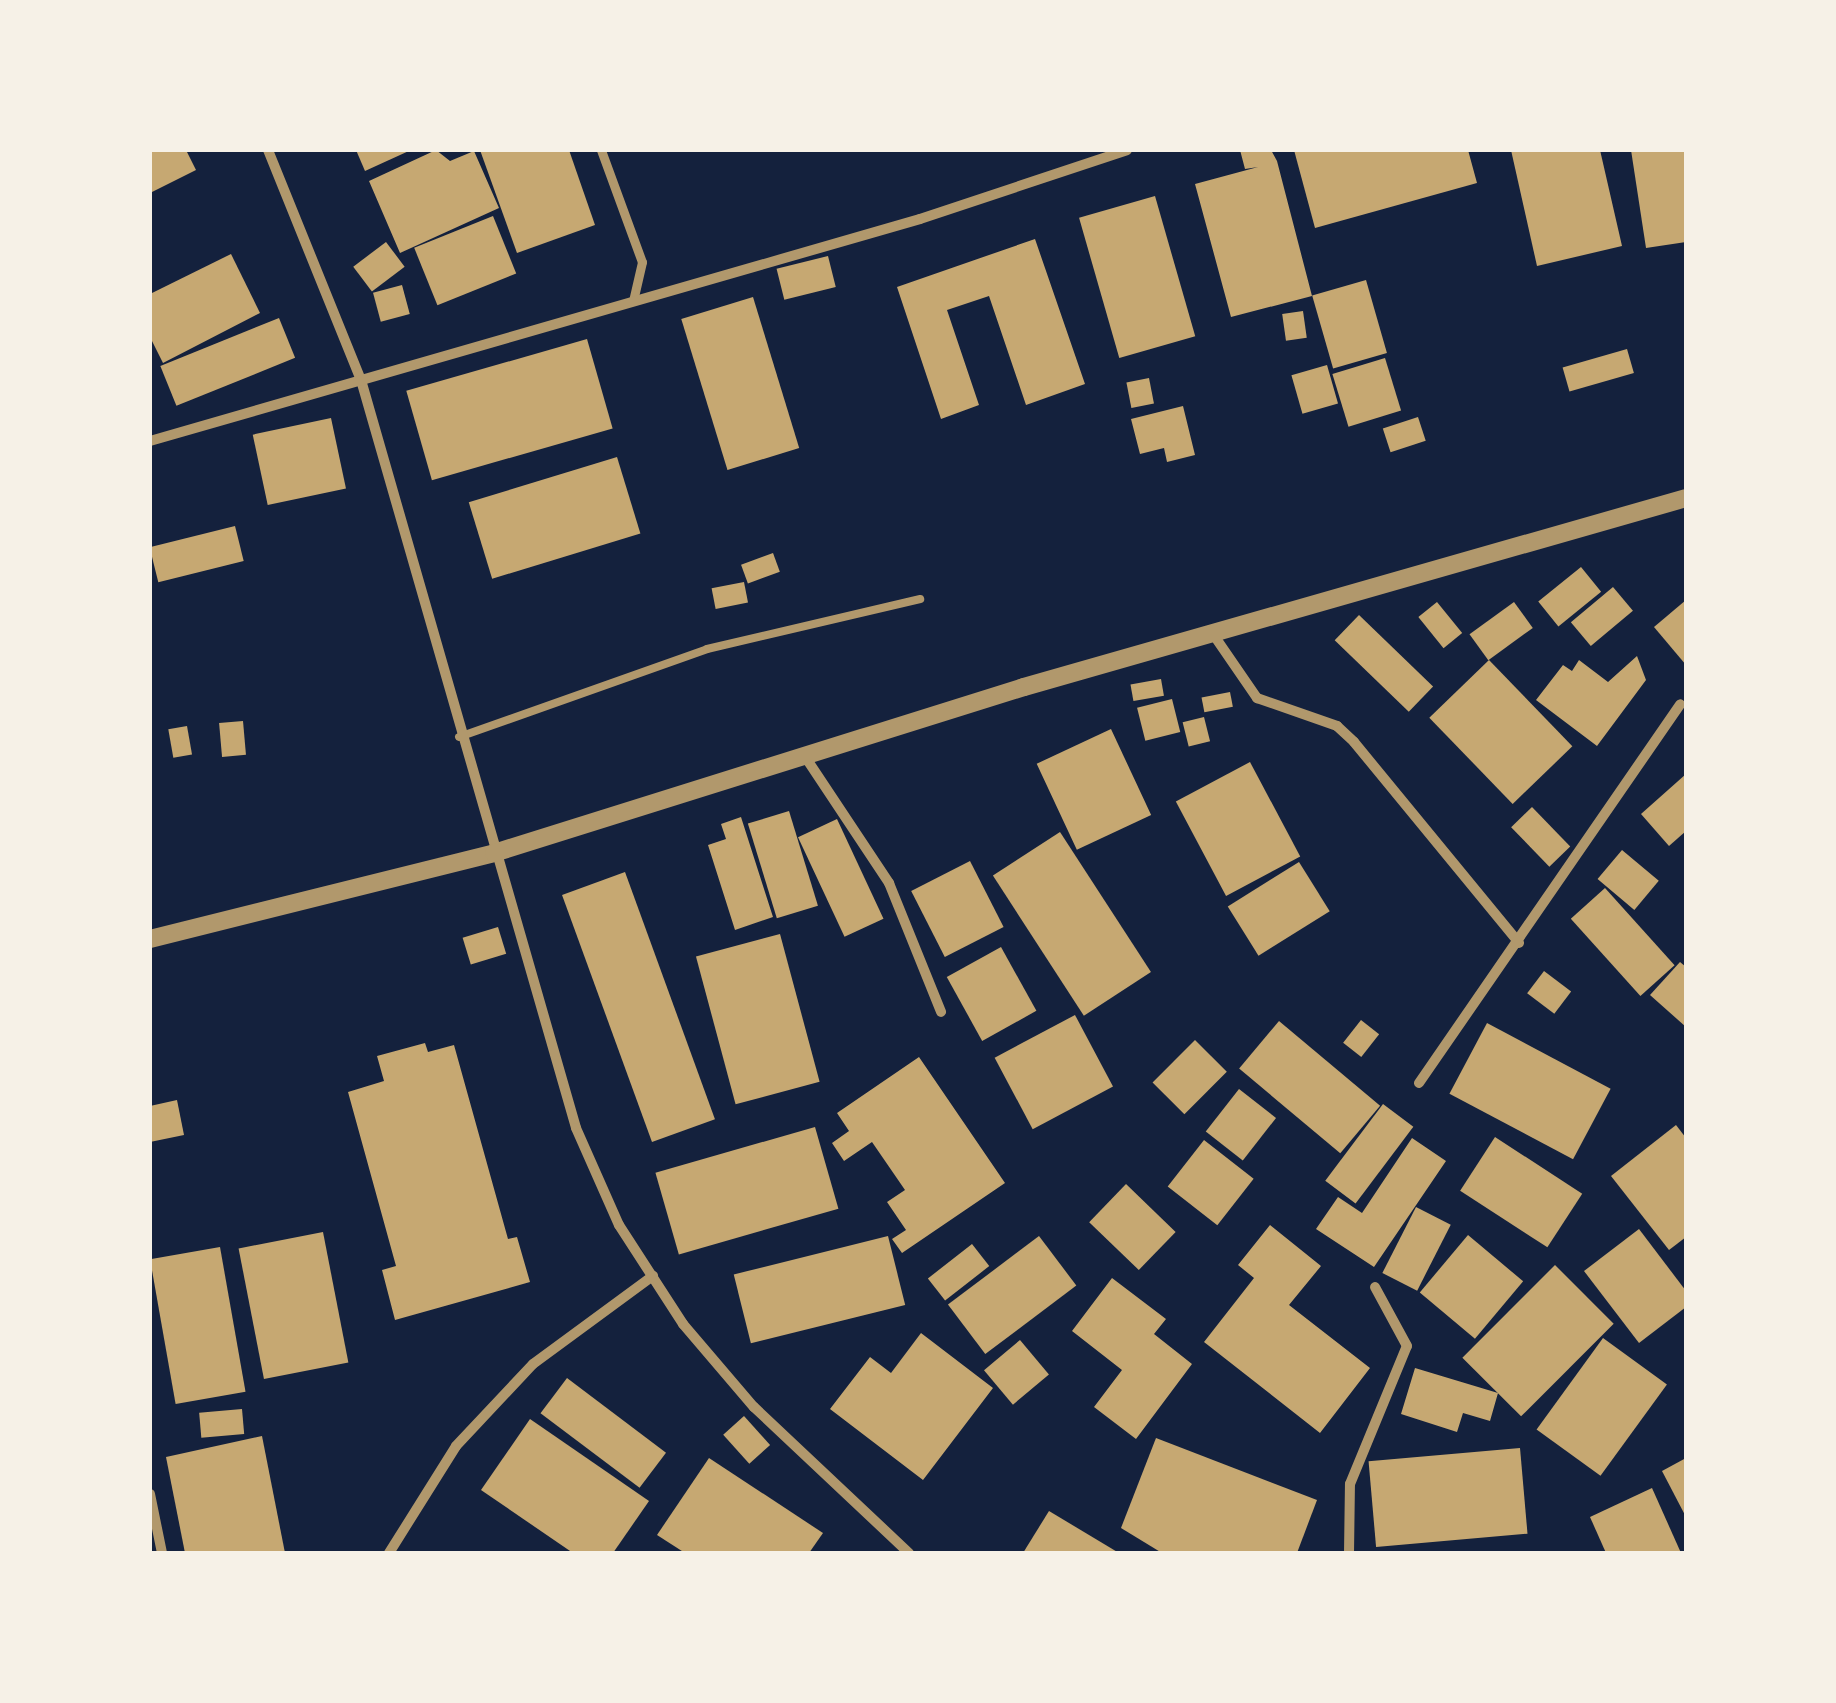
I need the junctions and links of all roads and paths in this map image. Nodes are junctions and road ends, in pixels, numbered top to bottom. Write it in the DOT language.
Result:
graph roads {
  1 [pos="268,150"];
  2 [pos="601,150"];
  3 [pos="1127,150"];
  4 [pos="634,298"];
  5 [pos="361,380"];
  6 [pos="150,441"];
  7 [pos="1686,498"];
  8 [pos="920,599"];
  9 [pos="1213,634"];
  10 [pos="1680,704"];
  11 [pos="459,736"];
  12 [pos="804,756"];
  13 [pos="494,852"];
  14 [pos="150,939"];
  15 [pos="1519,943"];
  16 [pos="941,1012"];
  17 [pos="1419,1083"];
  18 [pos="653,1276"];
  19 [pos="1376,1287"];
  20 [pos="150,1494"];
  21 [pos="162,1553"];
  22 [pos="389,1553"];
  23 [pos="908,1553"];
  24 [pos="1350,1553"];
  1 -- 5 [label="street"];
  2 -- 4 [label="street"];
  3 -- 4 [label="street"];
  4 -- 5 [label="street"];
  5 -- 6 [label="street"];
  5 -- 11 [label="street"];
  7 -- 9 [label="street"];
  8 -- 11 [label="lane"];
  9 -- 12 [label="street"];
  9 -- 15 [label="street"];
  10 -- 15 [label="street"];
  11 -- 13 [label="street"];
  12 -- 13 [label="street"];
  12 -- 16 [label="street"];
  13 -- 14 [label="street"];
  13 -- 18 [label="street"];
  15 -- 17 [label="street"];
  18 -- 22 [label="street"];
  18 -- 23 [label="street"];
  19 -- 24 [label="street"];
  20 -- 21 [label="street"];
}
